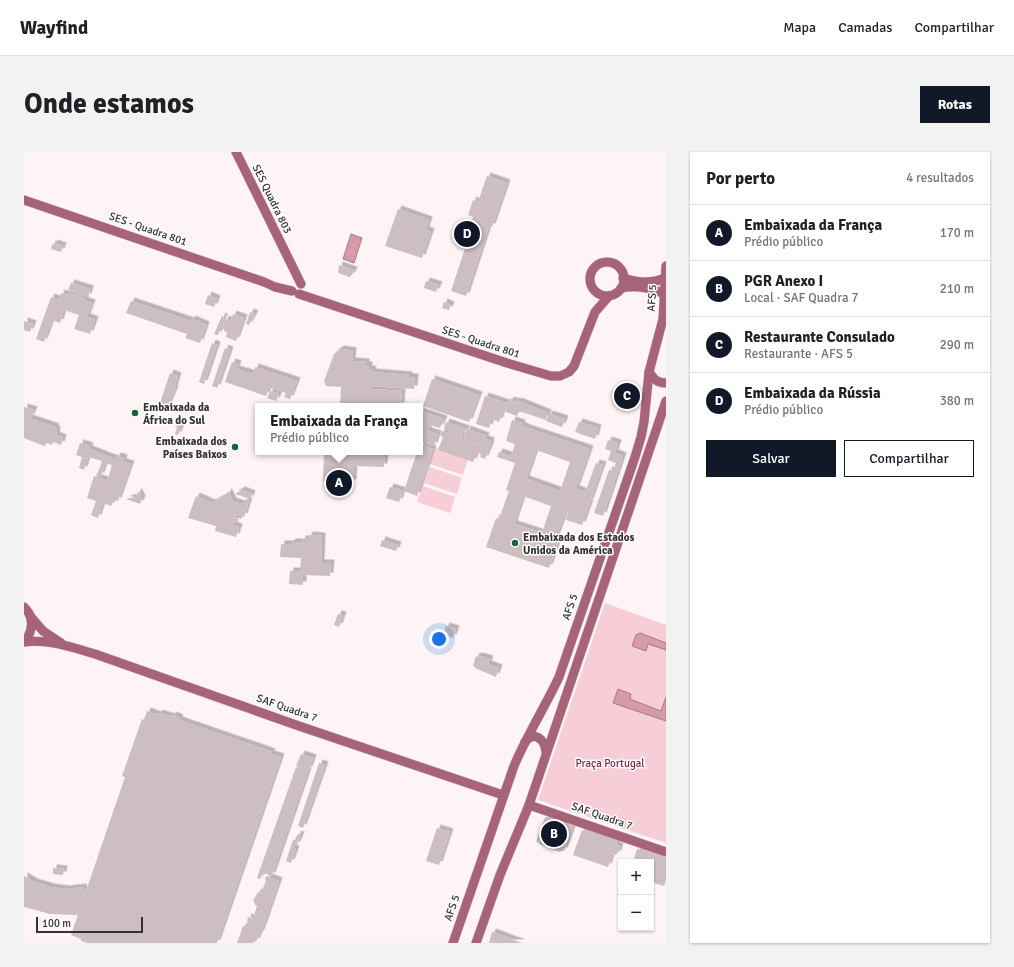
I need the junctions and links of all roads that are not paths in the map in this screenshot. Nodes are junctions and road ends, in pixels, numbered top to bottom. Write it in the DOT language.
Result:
graph roads {
  1 [pos="236,152"];
  2 [pos="24,200"];
  3 [pos="666,266"];
  4 [pos="623,278"];
  5 [pos="665,278"];
  6 [pos="297,288"];
  7 [pos="592,288"];
  8 [pos="621,288"];
  9 [pos="664,294"];
  10 [pos="609,296"];
  11 [pos="595,312"];
  12 [pos="649,372"];
  13 [pos="666,383"];
  14 [pos="666,401"];
  15 [pos="24,607"];
  16 [pos="30,616"];
  17 [pos="24,642"];
  18 [pos="62,644"];
  19 [pos="522,746"];
  20 [pos="546,754"];
  21 [pos="503,795"];
  22 [pos="529,805"];
  23 [pos="666,852"];
  24 [pos="453,943"];
  25 [pos="476,943"];
  1 -- 6 [label="street, SES Quadra 803"];
  2 -- 6 [label="street, SES - Quadra 801"];
  3 -- 5 [label="street, AFS 5"];
  4 -- 5 [label="street"];
  4 -- 7 [label="street"];
  4 -- 8 [label="street"];
  5 -- 9 [label="street, AFS 5"];
  6 -- 11 [label="street, SES - Quadra 801"];
  7 -- 10 [label="street"];
  7 -- 11 [label="street, SES - Quadra 801"];
  8 -- 9 [label="street"];
  8 -- 10 [label="street"];
  9 -- 12 [label="street, AFS 5"];
  10 -- 11 [label="street, SES - Quadra 801"];
  12 -- 13 [label="street"];
  12 -- 19 [label="street, AFS 5"];
  14 -- 20 [label="street"];
  15 -- 16 [label="street, SAF Quadra 7"];
  16 -- 17 [label="street"];
  16 -- 18 [label="street, SAF Quadra 7"];
  17 -- 18 [label="street, SAF Quadra 7"];
  18 -- 21 [label="street, SAF Quadra 7"];
  19 -- 20 [label="street"];
  19 -- 21 [label="street, AFS 5"];
  20 -- 22 [label="street"];
  21 -- 24 [label="street, AFS 5"];
  22 -- 23 [label="street, SAF Quadra 7"];
  22 -- 25 [label="street"];
}
